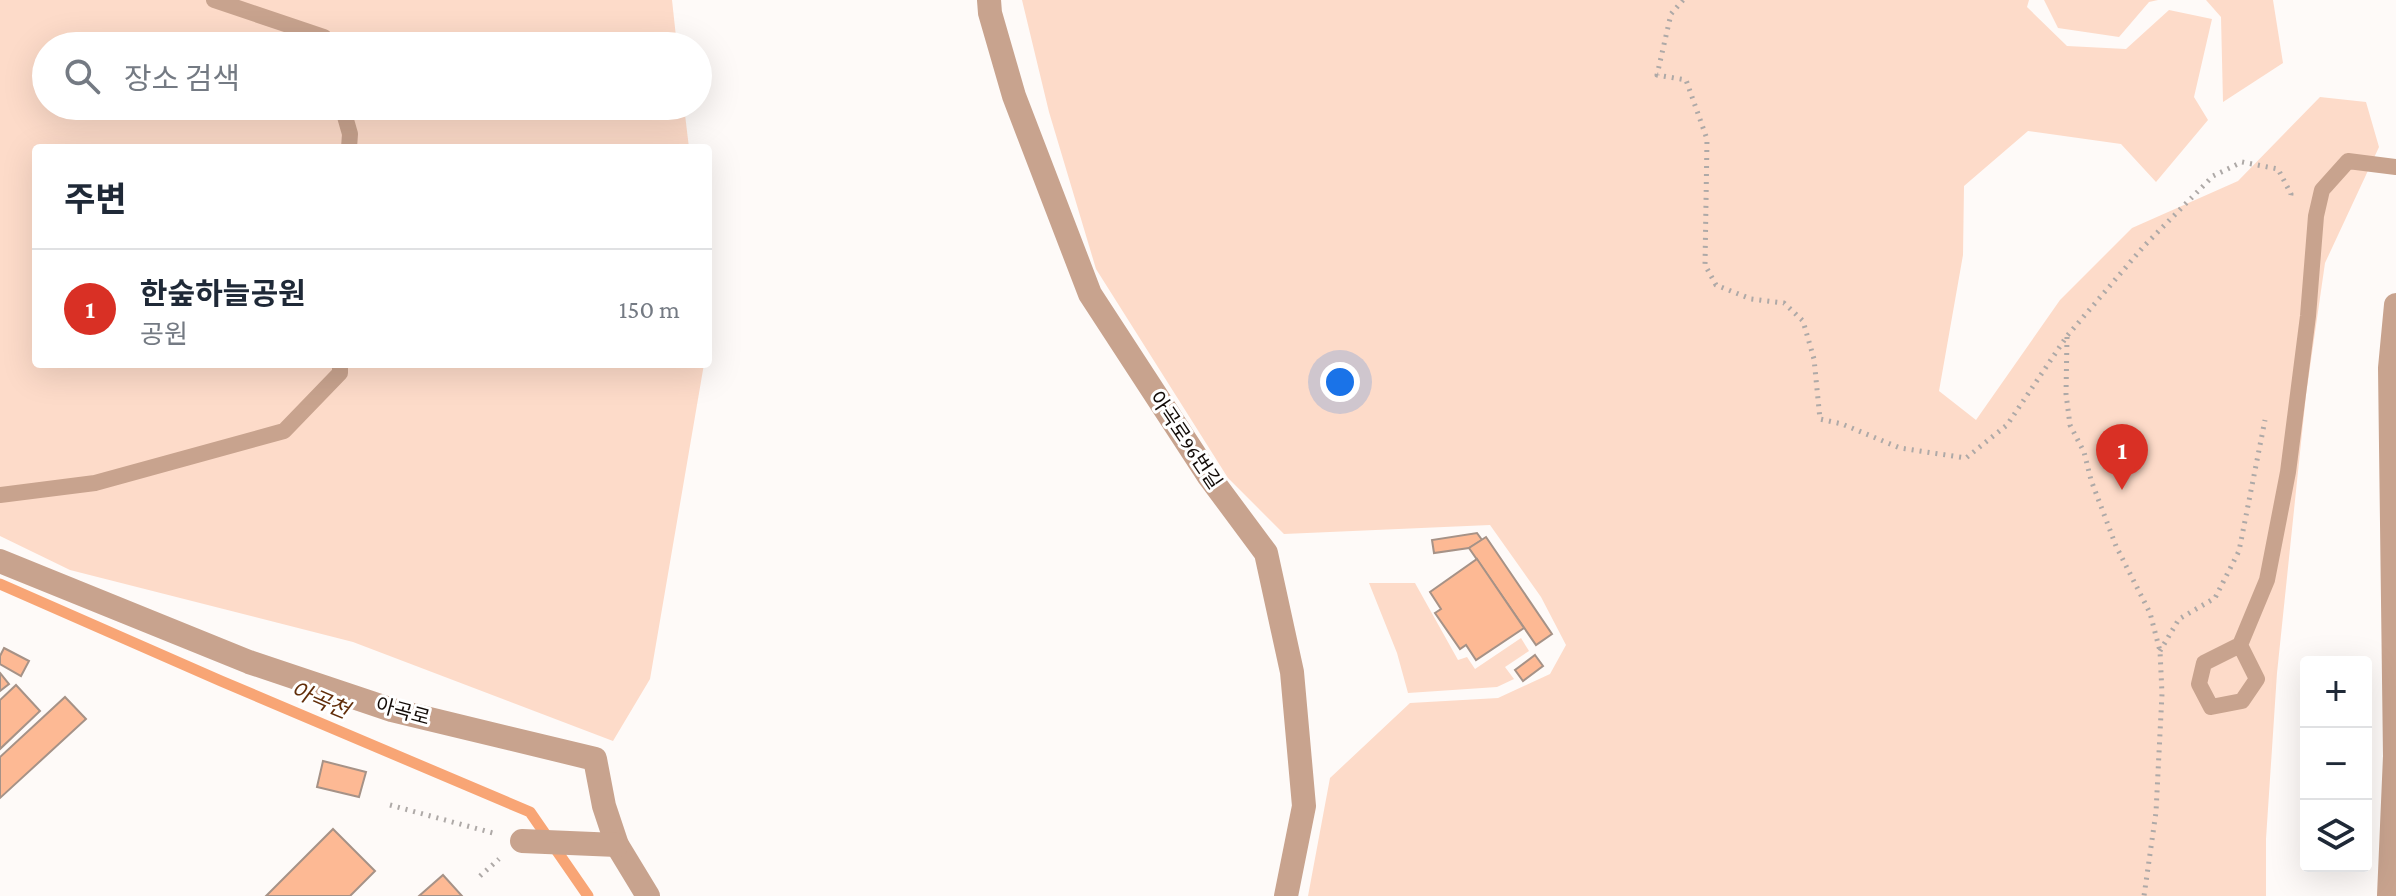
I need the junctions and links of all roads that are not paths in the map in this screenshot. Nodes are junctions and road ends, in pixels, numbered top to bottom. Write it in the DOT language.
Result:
graph roads {
  1 [pos="214,0"];
  2 [pos="989,0"];
  3 [pos="309,32"];
  4 [pos="346,120"];
  5 [pos="349,144"];
  6 [pos="2396,167"];
  7 [pos="2396,305"];
  8 [pos="340,368"];
  9 [pos="0,495"];
  10 [pos="0,561"];
  11 [pos="2240,645"];
  12 [pos="522,841"];
  13 [pos="609,844"];
  14 [pos="648,896"];
  15 [pos="1286,896"];
  16 [pos="2389,896"];
  1 -- 3 [label="lane"];
  2 -- 15 [label="street, 아곡로96번길"];
  4 -- 5 [label="lane"];
  6 -- 11 [label="lane"];
  7 -- 16 [label="street"];
  8 -- 9 [label="lane"];
  10 -- 13 [label="street, 아곡로"];
  12 -- 13 [label="street"];
  13 -- 14 [label="street, 아곡로"];
}
